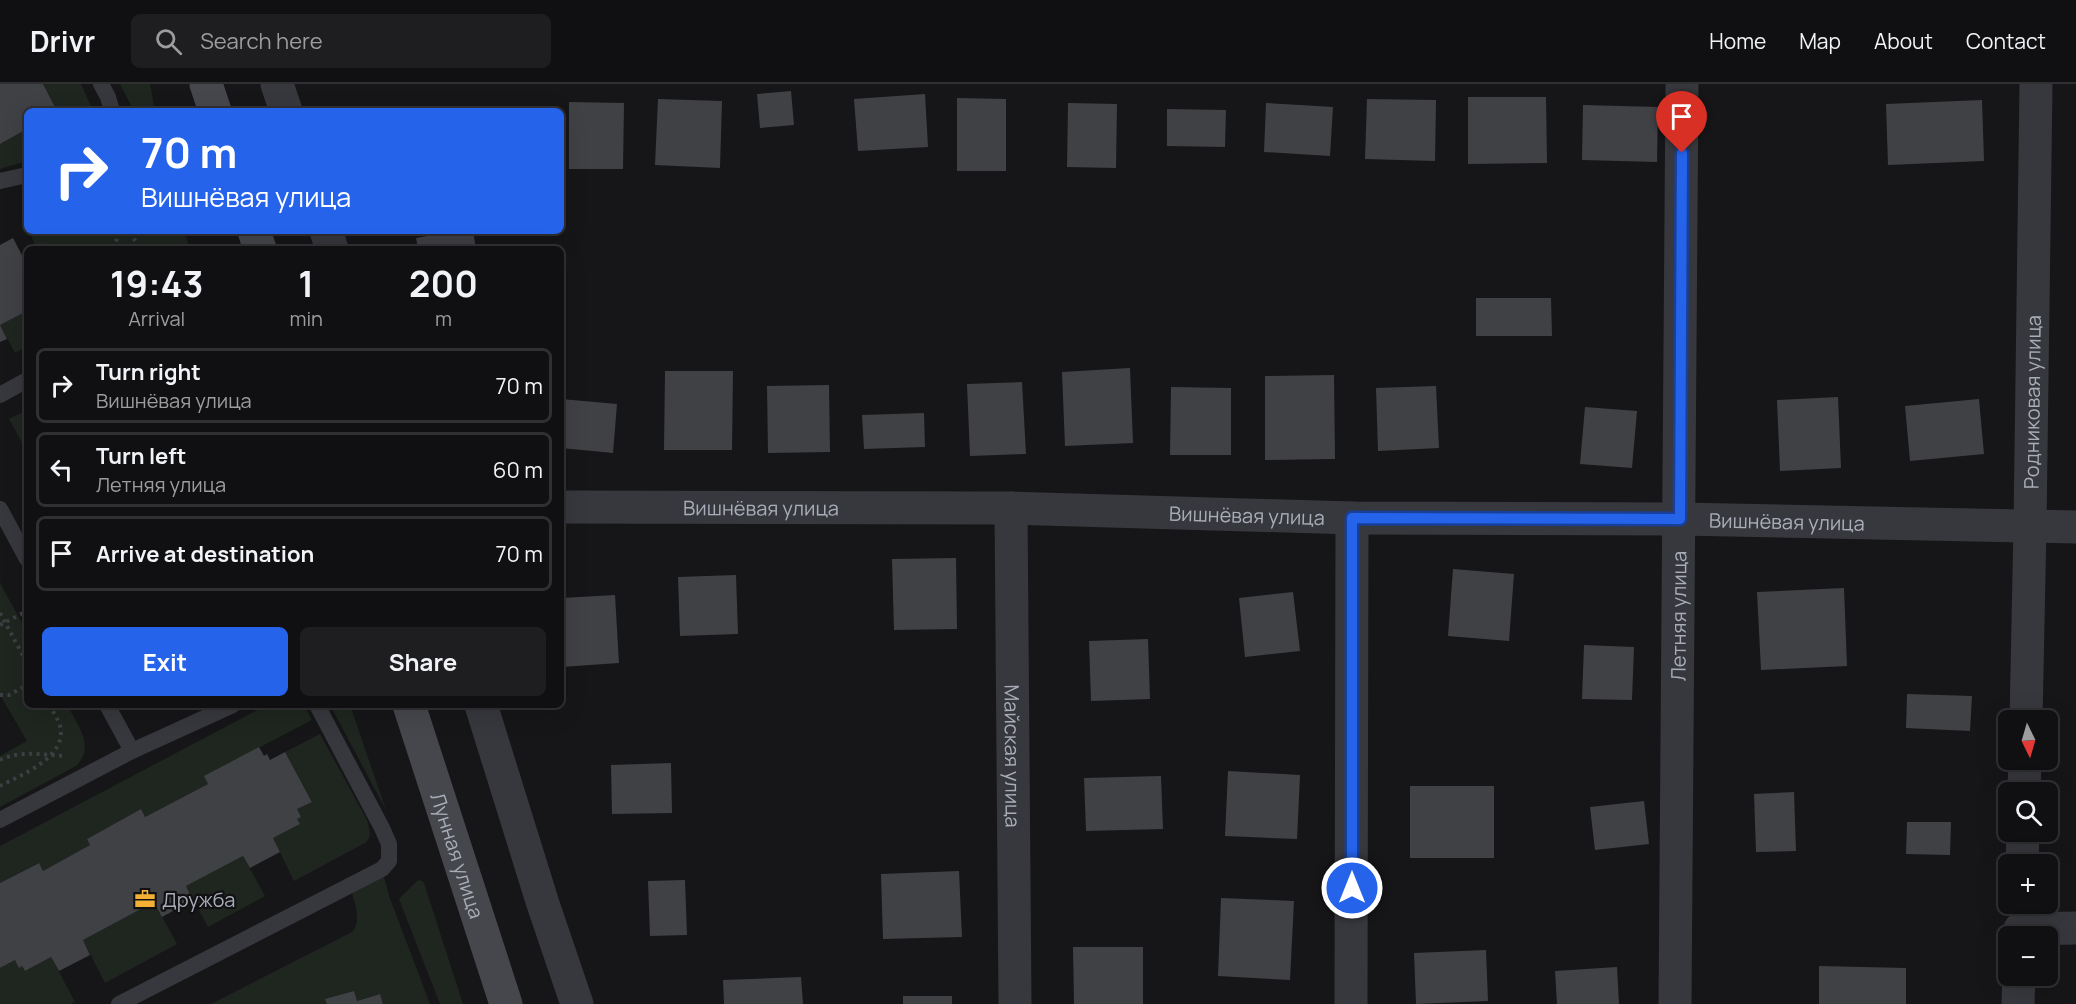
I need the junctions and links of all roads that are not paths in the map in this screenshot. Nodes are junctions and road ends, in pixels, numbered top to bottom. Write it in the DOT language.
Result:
graph roads {
  1 [pos="101,84"];
  2 [pos="206,84"];
  3 [pos="277,84"];
  4 [pos="1682,84"];
  5 [pos="2036,84"];
  6 [pos="111,108"];
  7 [pos="213,108"];
  8 [pos="285,108"];
  9 [pos="24,176"];
  10 [pos="0,182"];
  11 [pos="24,382"];
  12 [pos="0,395"];
  13 [pos="564,507"];
  14 [pos="1011,508"];
  15 [pos="0,509"];
  16 [pos="1352,518"];
  17 [pos="1680,519"];
  18 [pos="2030,526"];
  19 [pos="2076,527"];
  20 [pos="24,553"];
  21 [pos="109,708"];
  22 [pos="226,708"];
  23 [pos="319,708"];
  24 [pos="410,708"];
  25 [pos="482,708"];
  26 [pos="2025,710"];
  27 [pos="132,750"];
  28 [pos="0,820"];
  29 [pos="2020,923"];
  30 [pos="2076,928"];
  31 [pos="2019,986"];
  32 [pos="119,1004"];
  33 [pos="506,1004"];
  34 [pos="577,1004"];
  35 [pos="1015,1004"];
  36 [pos="1352,1004"];
  37 [pos="1675,1004"];
  38 [pos="2018,1004"];
  1 -- 6 [label="lane"];
  2 -- 7 [label="street"];
  3 -- 8 [label="street"];
  4 -- 17 [label="street, Летняя улица"];
  5 -- 18 [label="street, Родниковая улица"];
  9 -- 10 [label="lane"];
  11 -- 12 [label="lane"];
  13 -- 14 [label="street, Вишнёвая улица"];
  14 -- 16 [label="street, Вишнёвая улица"];
  14 -- 35 [label="street, Майская улица"];
  15 -- 20 [label="lane"];
  16 -- 17 [label="street, Вишнёвая улица"];
  16 -- 36 [label="street"];
  17 -- 18 [label="street, Вишнёвая улица"];
  17 -- 37 [label="street, Летняя улица"];
  18 -- 19 [label="street, Вишнёвая улица"];
  18 -- 26 [label="street, Родниковая улица"];
  21 -- 27 [label="lane"];
  22 -- 27 [label="lane"];
  23 -- 32 [label="lane"];
  24 -- 33 [label="street, Лунная улица"];
  25 -- 34 [label="street"];
  27 -- 28 [label="lane"];
  29 -- 30 [label="street"];
  31 -- 38 [label="street"];
}
